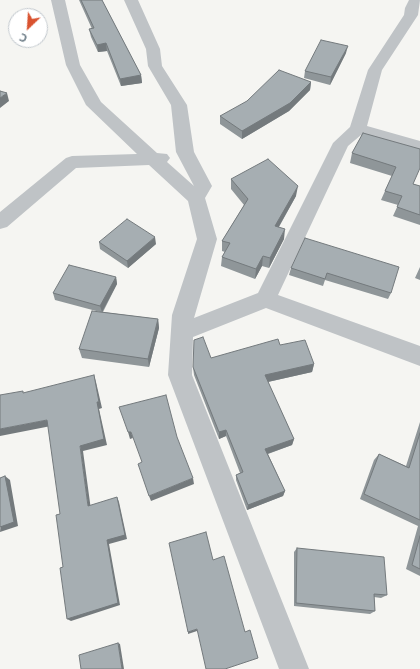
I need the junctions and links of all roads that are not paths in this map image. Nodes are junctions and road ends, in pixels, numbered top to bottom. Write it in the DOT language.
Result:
graph roads {
  1 [pos="58,0"];
  2 [pos="131,0"];
  3 [pos="416,0"];
  4 [pos="415,16"];
  5 [pos="358,129"];
  6 [pos="420,147"];
  7 [pos="185,152"];
  8 [pos="154,159"];
  9 [pos="196,198"];
  10 [pos="0,222"];
  11 [pos="266,299"];
  12 [pos="182,332"];
  13 [pos="420,356"];
  14 [pos="294,669"];
  1 -- 8 [label="street"];
  2 -- 7 [label="street"];
  3 -- 4 [label="street"];
  4 -- 5 [label="street"];
  5 -- 6 [label="street"];
  5 -- 11 [label="street"];
  7 -- 8 [label="street"];
  7 -- 9 [label="street"];
  8 -- 9 [label="street"];
  8 -- 10 [label="street"];
  9 -- 12 [label="street"];
  11 -- 12 [label="street"];
  11 -- 13 [label="street"];
  12 -- 14 [label="street"];
}
